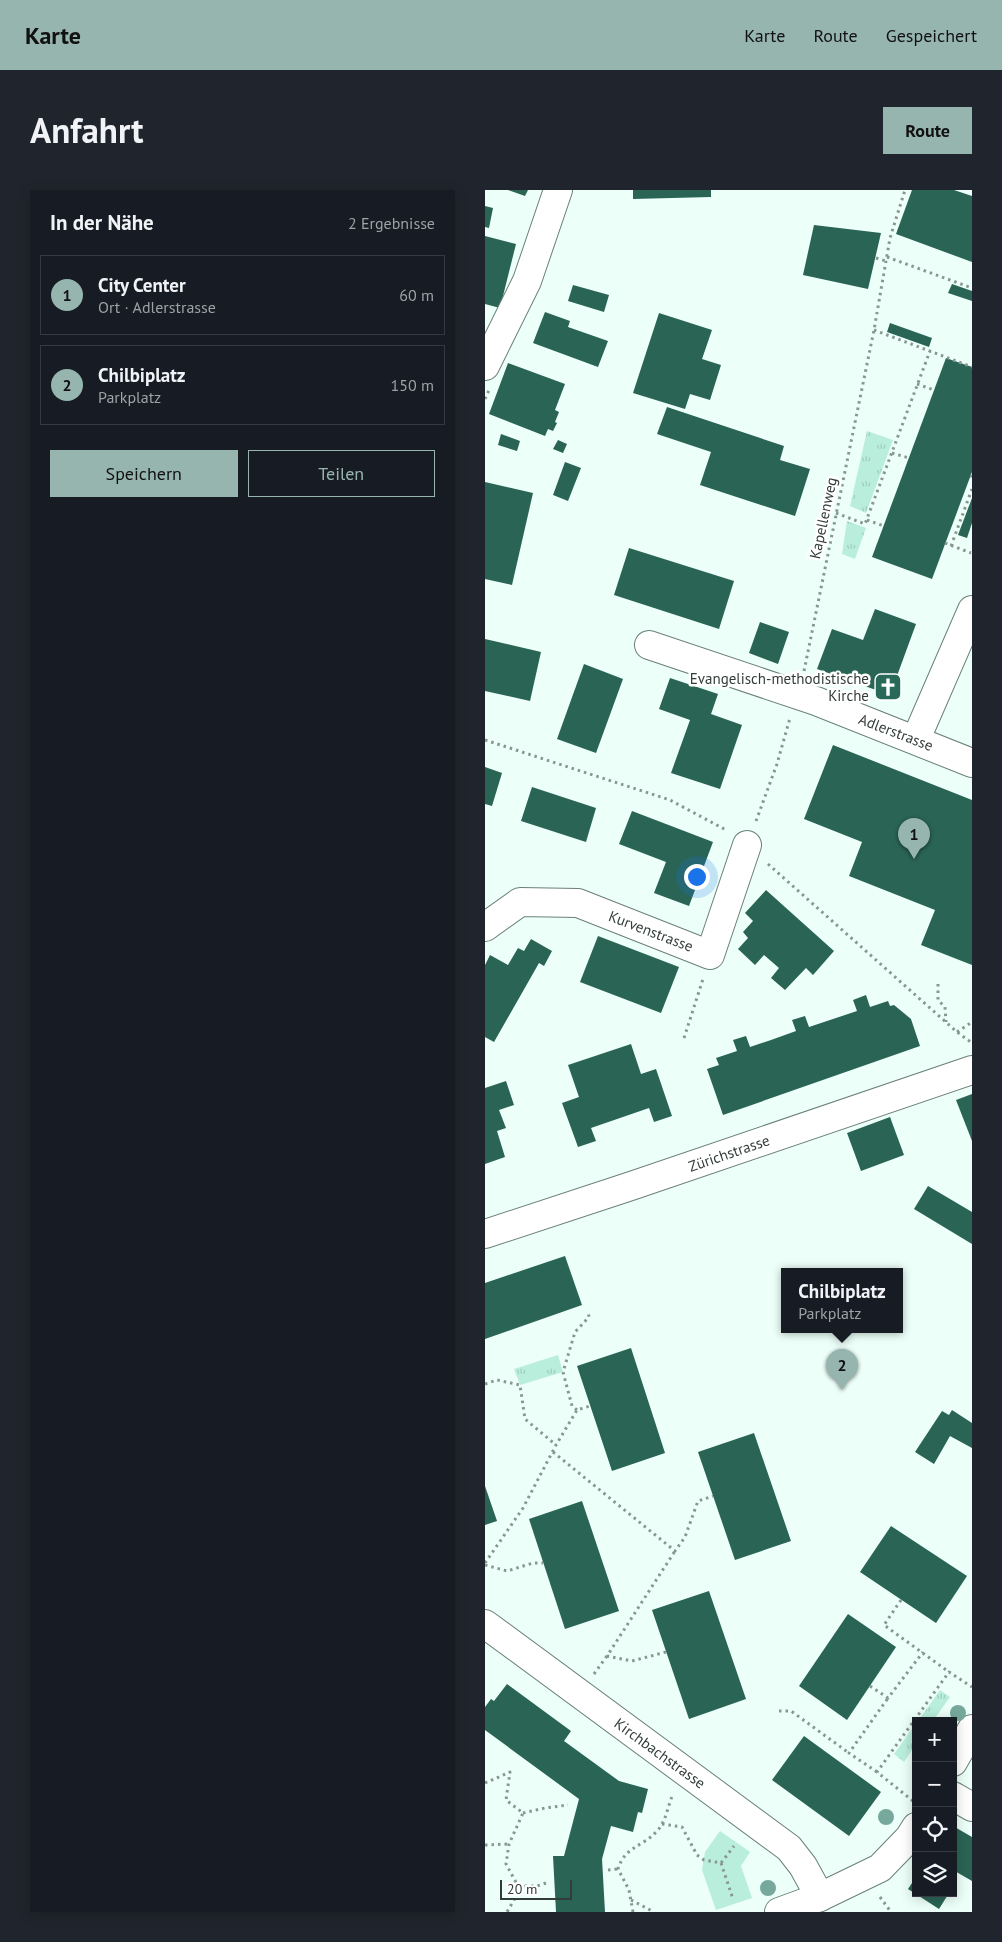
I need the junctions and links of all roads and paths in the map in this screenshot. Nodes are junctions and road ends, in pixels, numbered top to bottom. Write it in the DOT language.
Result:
graph roads {
  1 [pos="558,190"];
  2 [pos="905,190"];
  3 [pos="875,258"];
  4 [pos="887,259"];
  5 [pos="972,288"];
  6 [pos="874,330"];
  7 [pos="930,351"];
  8 [pos="485,366"];
  9 [pos="972,367"];
  10 [pos="917,384"];
  11 [pos="934,390"];
  12 [pos="892,452"];
  13 [pos="909,458"];
  14 [pos="972,489"];
  15 [pos="836,513"];
  16 [pos="867,520"];
  17 [pos="884,526"];
  18 [pos="945,543"];
  19 [pos="951,546"];
  20 [pos="971,553"];
  21 [pos="972,610"];
  22 [pos="649,645"];
  23 [pos="797,695"];
  24 [pos="916,740"];
  25 [pos="972,763"];
  26 [pos="747,846"];
  27 [pos="485,927"];
  28 [pos="710,955"];
  29 [pos="938,984"];
  30 [pos="972,1022"];
  31 [pos="946,1023"];
  32 [pos="957,1032"];
  33 [pos="684,1038"];
  34 [pos="972,1070"];
  35 [pos="485,1234"];
  36 [pos="587,1311"];
  37 [pos="485,1384"];
  38 [pos="590,1406"];
  39 [pos="577,1410"];
  40 [pos="556,1445"];
  41 [pos="553,1452"];
  42 [pos="713,1496"];
  43 [pos="675,1551"];
  44 [pos="543,1563"];
  45 [pos="485,1564"];
  46 [pos="901,1600"];
  47 [pos="485,1624"];
  48 [pos="666,1652"];
  49 [pos="923,1652"];
  50 [pos="949,1672"];
  51 [pos="870,1686"];
  52 [pos="972,1687"];
  53 [pos="889,1698"];
  54 [pos="779,1710"];
  55 [pos="972,1729"];
  56 [pos="849,1753"];
  57 [pos="957,1755"];
  58 [pos="684,1771"];
  59 [pos="877,1772"];
  60 [pos="485,1784"];
  61 [pos="957,1798"];
  62 [pos="568,1805"];
  63 [pos="972,1807"];
  64 [pos="912,1812"];
  65 [pos="523,1814"];
  66 [pos="662,1824"];
  67 [pos="912,1824"];
  68 [pos="509,1844"];
  69 [pos="485,1845"];
  70 [pos="734,1846"];
  71 [pos="721,1864"];
  72 [pos="618,1869"];
  73 [pos="608,1870"];
  74 [pos="546,1883"];
  75 [pos="518,1886"];
  76 [pos="820,1897"];
  77 [pos="631,1899"];
  78 [pos="733,1899"];
  79 [pos="507,1912"];
  80 [pos="633,1912"];
  81 [pos="654,1912"];
  82 [pos="779,1912"];
  1 -- 8 [label="street"];
  2 -- 4 [label="path, Kapellenweg"];
  3 -- 4 [label="path"];
  4 -- 5 [label="path"];
  4 -- 6 [label="path, Kapellenweg"];
  6 -- 7 [label="path"];
  6 -- 15 [label="path, Kapellenweg"];
  7 -- 9 [label="path"];
  7 -- 10 [label="path"];
  10 -- 11 [label="path"];
  10 -- 12 [label="path"];
  12 -- 13 [label="path"];
  12 -- 16 [label="path"];
  14 -- 19 [label="path"];
  15 -- 16 [label="path"];
  15 -- 23 [label="path, Kapellenweg"];
  16 -- 17 [label="path"];
  18 -- 19 [label="path"];
  19 -- 20 [label="path"];
  21 -- 24 [label="street"];
  22 -- 23 [label="street, Adlerstrasse"];
  23 -- 24 [label="street, Adlerstrasse"];
  23 -- 26 [label="path, Kapellenweg"];
  24 -- 25 [label="street, Adlerstrasse"];
  26 -- 28 [label="street, Kurvenstrasse"];
  27 -- 28 [label="street, Kurvenstrasse"];
  28 -- 33 [label="path"];
  29 -- 31 [label="path"];
  30 -- 32 [label="path"];
  34 -- 35 [label="street, Zürichstrasse"];
  36 -- 39 [label="path"];
  37 -- 40 [label="path"];
  38 -- 39 [label="path"];
  39 -- 40 [label="path"];
  40 -- 41 [label="path"];
  41 -- 43 [label="path"];
  41 -- 45 [label="path"];
  42 -- 43 [label="path"];
  43 -- 48 [label="path"];
  44 -- 45 [label="path"];
  46 -- 49 [label="path"];
  47 -- 58 [label="street, Kirchbachstrasse"];
  49 -- 50 [label="path"];
  49 -- 53 [label="path"];
  50 -- 52 [label="path"];
  50 -- 59 [label="path"];
  51 -- 53 [label="path"];
  53 -- 56 [label="path"];
  54 -- 56 [label="path"];
  55 -- 57 [label="street"];
  56 -- 59 [label="path"];
  58 -- 66 [label="path"];
  58 -- 76 [label="street, Kirchbachstrasse"];
  59 -- 64 [label="path"];
  60 -- 65 [label="path"];
  61 -- 63 [label="street"];
  62 -- 65 [label="path"];
  65 -- 68 [label="path"];
  66 -- 71 [label="path"];
  66 -- 72 [label="path"];
  67 -- 76 [label="street"];
  68 -- 69 [label="path"];
  68 -- 75 [label="path"];
  70 -- 71 [label="path"];
  71 -- 78 [label="path"];
  72 -- 73 [label="path"];
  72 -- 77 [label="path"];
  74 -- 75 [label="path"];
  75 -- 79 [label="path"];
  76 -- 82 [label="street"];
  77 -- 80 [label="path"];
  77 -- 81 [label="path"];
}
